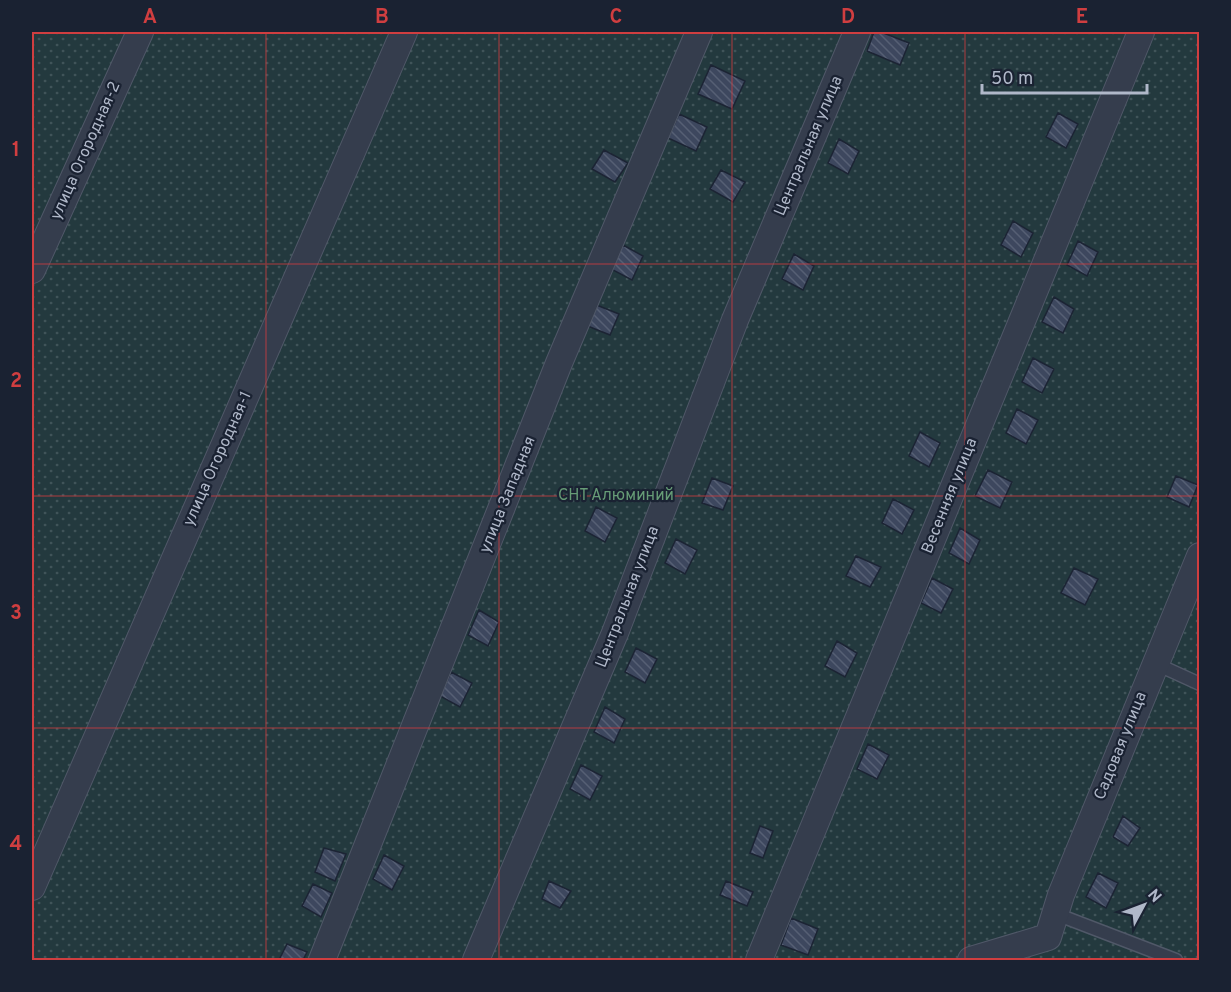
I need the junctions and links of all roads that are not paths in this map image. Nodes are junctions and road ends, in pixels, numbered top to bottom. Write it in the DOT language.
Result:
graph roads {
  1 [pos="140,32"];
  2 [pos="404,32"];
  3 [pos="699,32"];
  4 [pos="857,32"];
  5 [pos="1141,32"];
  6 [pos="32,270"];
  7 [pos="1200,556"];
  8 [pos="1154,663"];
  9 [pos="1200,684"];
  10 [pos="32,887"];
  11 [pos="1052,926"];
  12 [pos="322,960"];
  13 [pos="476,960"];
  14 [pos="759,960"];
  15 [pos="971,960"];
  16 [pos="1176,960"];
  1 -- 6 [label="street, улица Огородная-2"];
  2 -- 10 [label="street, улица Огородная-1"];
  3 -- 12 [label="street, улица Западная"];
  4 -- 13 [label="street, Центральная улица"];
  5 -- 14 [label="street, Весенняя улица"];
  7 -- 8 [label="street, Садовая улица"];
  8 -- 9 [label="lane"];
  8 -- 11 [label="street, Садовая улица"];
  11 -- 15 [label="street"];
  11 -- 16 [label="lane"];
}
